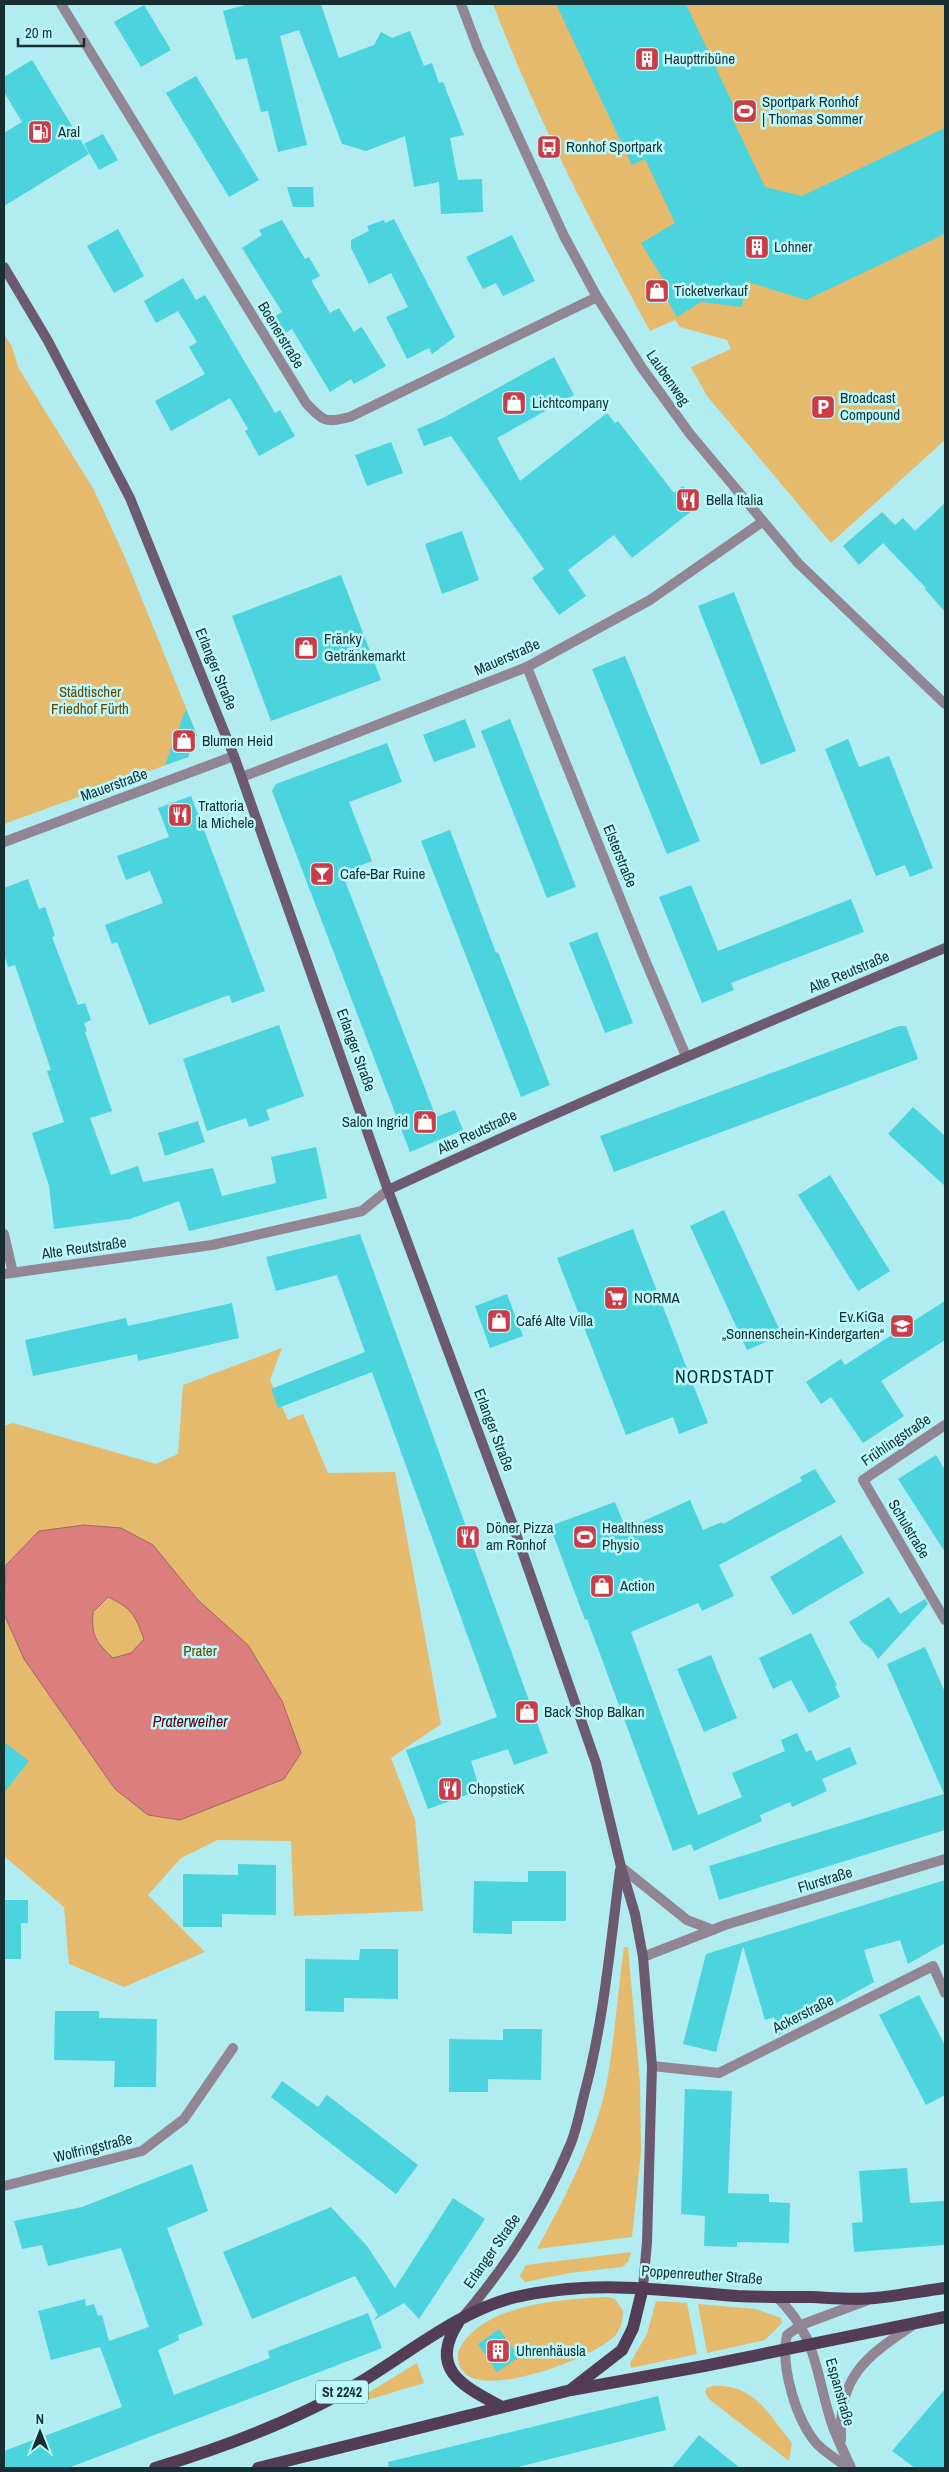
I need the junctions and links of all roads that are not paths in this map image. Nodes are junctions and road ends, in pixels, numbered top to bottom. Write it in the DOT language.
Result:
graph roads {
  1 [pos="61,4"];
  2 [pos="461,4"];
  3 [pos="4,267"];
  4 [pos="596,297"];
  5 [pos="762,522"];
  6 [pos="527,667"];
  7 [pos="945,704"];
  8 [pos="234,756"];
  9 [pos="242,777"];
  10 [pos="4,842"];
  11 [pos="945,948"];
  12 [pos="686,1056"];
  13 [pos="388,1190"];
  14 [pos="4,1234"];
  15 [pos="8,1273"];
  16 [pos="945,1425"];
  17 [pos="863,1480"];
  18 [pos="945,1620"];
  19 [pos="945,1859"];
  20 [pos="621,1867"];
  21 [pos="713,1930"];
  22 [pos="643,1957"];
  23 [pos="945,1993"];
  24 [pos="233,2048"];
  25 [pos="652,2066"];
  26 [pos="4,2186"];
  27 [pos="644,2287"];
  28 [pos="945,2288"];
  29 [pos="776,2296"];
  30 [pos="874,2298"];
  31 [pos="945,2317"];
  32 [pos="461,2319"];
  33 [pos="915,2324"];
  34 [pos="801,2325"];
  35 [pos="809,2343"];
  36 [pos="784,2349"];
  37 [pos="571,2390"];
  38 [pos="500,2406"];
  39 [pos="842,2446"];
  40 [pos="155,2468"];
  41 [pos="258,2468"];
  42 [pos="849,2468"];
  1 -- 4 [label="street, Boenerstraße"];
  2 -- 4 [label="street, Laubenweg"];
  3 -- 8 [label="main road, Erlanger Straße / St 2242"];
  4 -- 5 [label="street, Laubenweg"];
  5 -- 6 [label="street, Mauerstraße"];
  5 -- 7 [label="street, Laubenweg"];
  6 -- 9 [label="street, Mauerstraße"];
  6 -- 12 [label="street, Elsterstraße"];
  8 -- 9 [label="main road, Erlanger Straße / St 2242"];
  8 -- 10 [label="street, Mauerstraße"];
  9 -- 13 [label="main road, Erlanger Straße / St 2242"];
  11 -- 12 [label="main road, Alte Reutstraße"];
  12 -- 13 [label="main road, Alte Reutstraße"];
  13 -- 15 [label="street, Alte Reutstraße"];
  13 -- 20 [label="main road, Erlanger Straße / St 2242"];
  14 -- 15 [label="street"];
  16 -- 17 [label="street, Frühlingstraße"];
  17 -- 18 [label="street, Schulstraße"];
  19 -- 21 [label="street, Flurstraße"];
  20 -- 21 [label="street"];
  20 -- 22 [label="main road, Erlanger Straße / St 2242"];
  20 -- 32 [label="main road, Erlanger Straße / St 2242"];
  21 -- 22 [label="street, Flurstraße"];
  22 -- 25 [label="main road, Erlanger Straße / St 2242"];
  23 -- 25 [label="street, Ackerstraße"];
  24 -- 26 [label="street, Wolfringstraße"];
  25 -- 27 [label="main road, Erlanger Straße / St 2242"];
  27 -- 29 [label="main road, Poppenreuther Straße"];
  27 -- 32 [label="main road, Poppenreuther Straße"];
  27 -- 37 [label="main road, St 2242"];
  28 -- 30 [label="main road, Poppenreuther Straße"];
  29 -- 30 [label="main road, Poppenreuther Straße"];
  29 -- 34 [label="street, Espanstraße"];
  30 -- 34 [label="street"];
  31 -- 33 [label="main road"];
  32 -- 38 [label="main road, St 2242"];
  32 -- 40 [label="main road, Erlanger Straße / St 2242"];
  33 -- 35 [label="main road"];
  33 -- 39 [label="street"];
  34 -- 35 [label="street, Espanstraße"];
  34 -- 36 [label="street"];
  35 -- 36 [label="main road"];
  35 -- 39 [label="street, Espanstraße"];
  36 -- 37 [label="main road"];
  36 -- 42 [label="street, Espanstraße"];
  37 -- 38 [label="main road, St 2242"];
  38 -- 41 [label="main road, St 2242"];
  39 -- 42 [label="street, Espanstraße"];
}
